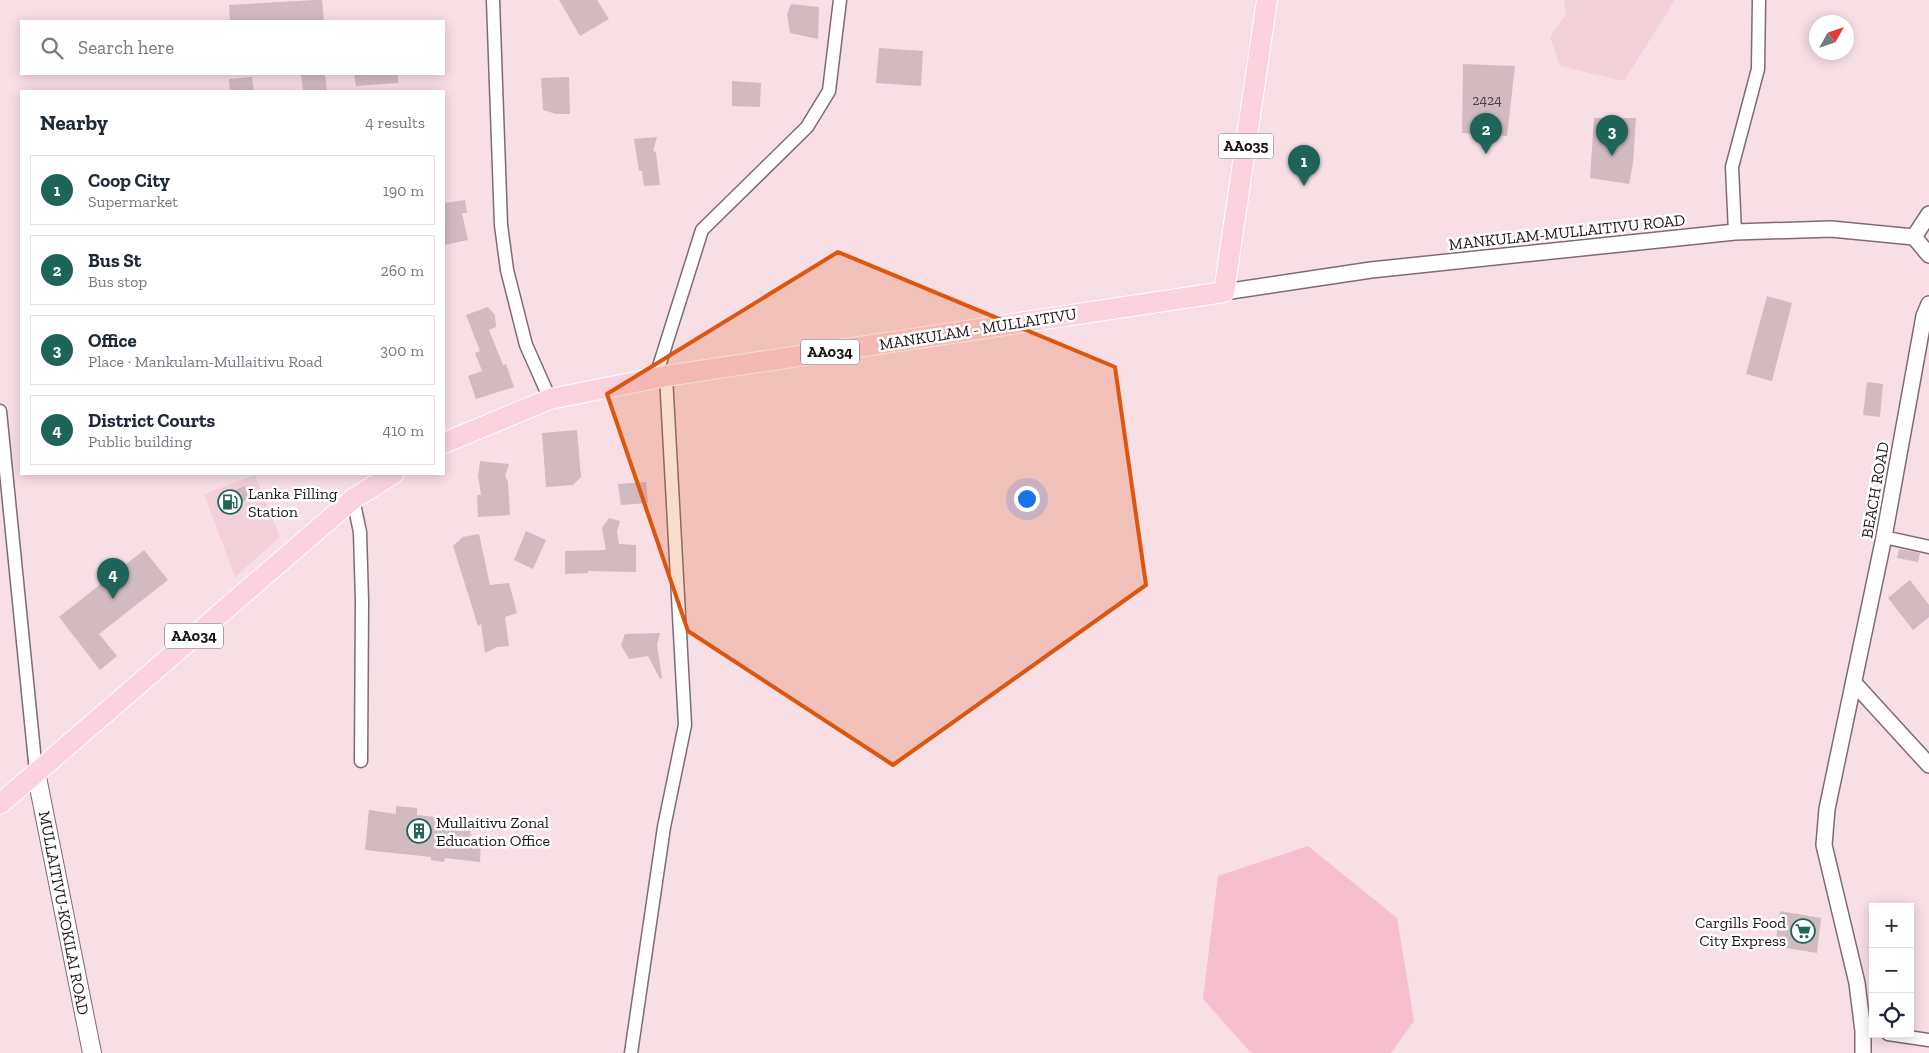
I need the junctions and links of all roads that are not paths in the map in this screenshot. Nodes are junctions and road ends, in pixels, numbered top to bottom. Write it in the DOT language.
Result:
graph roads {
  1 [pos="493,0"];
  2 [pos="840,0"];
  3 [pos="1267,0"];
  4 [pos="1759,0"];
  5 [pos="1929,214"];
  6 [pos="1734,232"];
  7 [pos="1914,237"];
  8 [pos="1929,255"];
  9 [pos="1224,292"];
  10 [pos="1929,304"];
  11 [pos="661,378"];
  12 [pos="550,399"];
  13 [pos="0,410"];
  14 [pos="445,443"];
  15 [pos="391,475"];
  16 [pos="352,499"];
  17 [pos="1884,537"];
  18 [pos="1929,547"];
  19 [pos="1854,683"];
  20 [pos="361,762"];
  21 [pos="1929,765"];
  22 [pos="36,772"];
  23 [pos="0,804"];
  24 [pos="1868,1032"];
  25 [pos="1914,1038"];
  26 [pos="1929,1040"];
  27 [pos="92,1053"];
  28 [pos="631,1053"];
  29 [pos="1863,1053"];
  1 -- 12 [label="street"];
  2 -- 11 [label="street"];
  3 -- 9 [label="highway, AA035"];
  4 -- 6 [label="street"];
  5 -- 7 [label="street"];
  6 -- 7 [label="street, MANKULAM-MULLAITIVU ROAD"];
  6 -- 9 [label="street, MANKULAM-MULLAITIVU ROAD"];
  7 -- 8 [label="street"];
  9 -- 11 [label="highway, MANKULAM - MULLAITIVU / AA034"];
  10 -- 17 [label="street, BEACH ROAD"];
  11 -- 12 [label="highway, MANKULAM - MULLAITIVU / AA034"];
  11 -- 28 [label="street"];
  12 -- 14 [label="highway, MANKULAM - MULLAITIVU / AA034"];
  13 -- 22 [label="street"];
  15 -- 16 [label="highway, AA034"];
  16 -- 20 [label="street"];
  16 -- 22 [label="highway, AA034"];
  17 -- 18 [label="street"];
  17 -- 19 [label="street, BEACH ROAD"];
  19 -- 21 [label="street"];
  19 -- 24 [label="street, BEACH ROAD"];
  22 -- 23 [label="highway, AA034"];
  22 -- 27 [label="main road, MULLAITIVU-KOKILAI ROAD"];
  24 -- 29 [label="street, BEACH ROAD"];
  25 -- 26 [label="street"];
}
